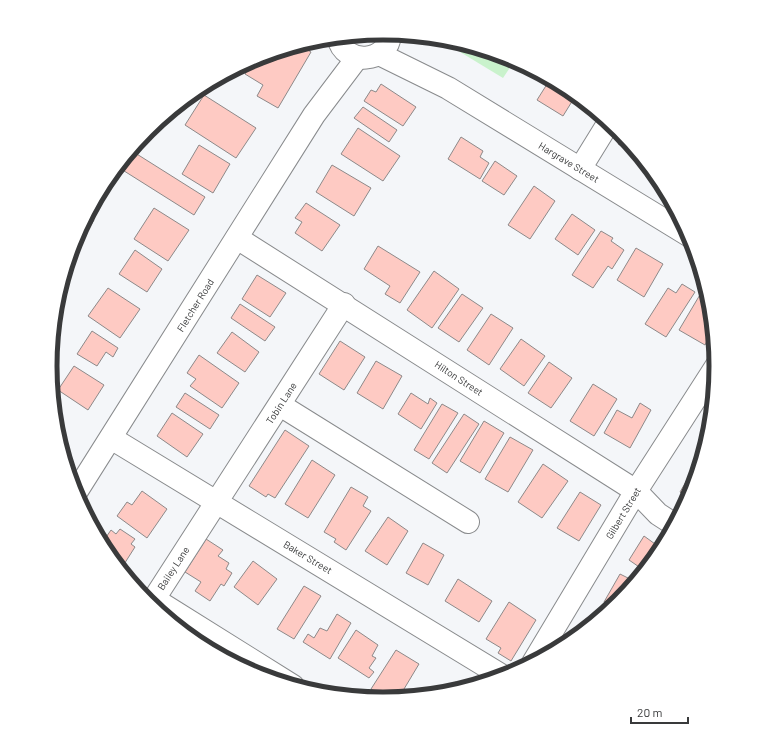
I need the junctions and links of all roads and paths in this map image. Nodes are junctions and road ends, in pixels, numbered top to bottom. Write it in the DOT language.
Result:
graph roads {
  1 [pos="386,43"];
  2 [pos="345,47"];
  3 [pos="606,128"];
  4 [pos="580,169"];
  5 [pos="679,230"];
  6 [pos="237,238"];
  7 [pos="344,304"];
  8 [pos="710,377"];
  9 [pos="280,405"];
  10 [pos="111,438"];
  11 [pos="80,486"];
  12 [pos="636,491"];
  13 [pos="216,501"];
  14 [pos="468,522"];
  15 [pos="670,522"];
  16 [pos="154,598"];
  17 [pos="154,598"];
  18 [pos="539,653"];
  19 [pos="497,673"];
  20 [pos="274,674"];
  1 -- 2 [label="street"];
  1 -- 4 [label="street, Hargrave Street"];
  2 -- 6 [label="street, Fletcher Road"];
  3 -- 4 [label="street"];
  4 -- 5 [label="street, Hargrave Street"];
  6 -- 7 [label="street, Hilton Street"];
  6 -- 10 [label="street, Fletcher Road"];
  7 -- 9 [label="street, Tobin Lane"];
  7 -- 12 [label="street, Hilton Street"];
  8 -- 12 [label="street, Gilbert Street"];
  9 -- 13 [label="street, Tobin Lane"];
  9 -- 14 [label="street"];
  10 -- 11 [label="street, Fletcher Road"];
  10 -- 13 [label="street, Baker Street"];
  12 -- 15 [label="street, Hilton Street"];
  12 -- 18 [label="street, Gilbert Street"];
  13 -- 16 [label="street, Bailey Lane"];
  13 -- 19 [label="street, Baker Street"];
  17 -- 20 [label="street, Bailey Lane"];
}
